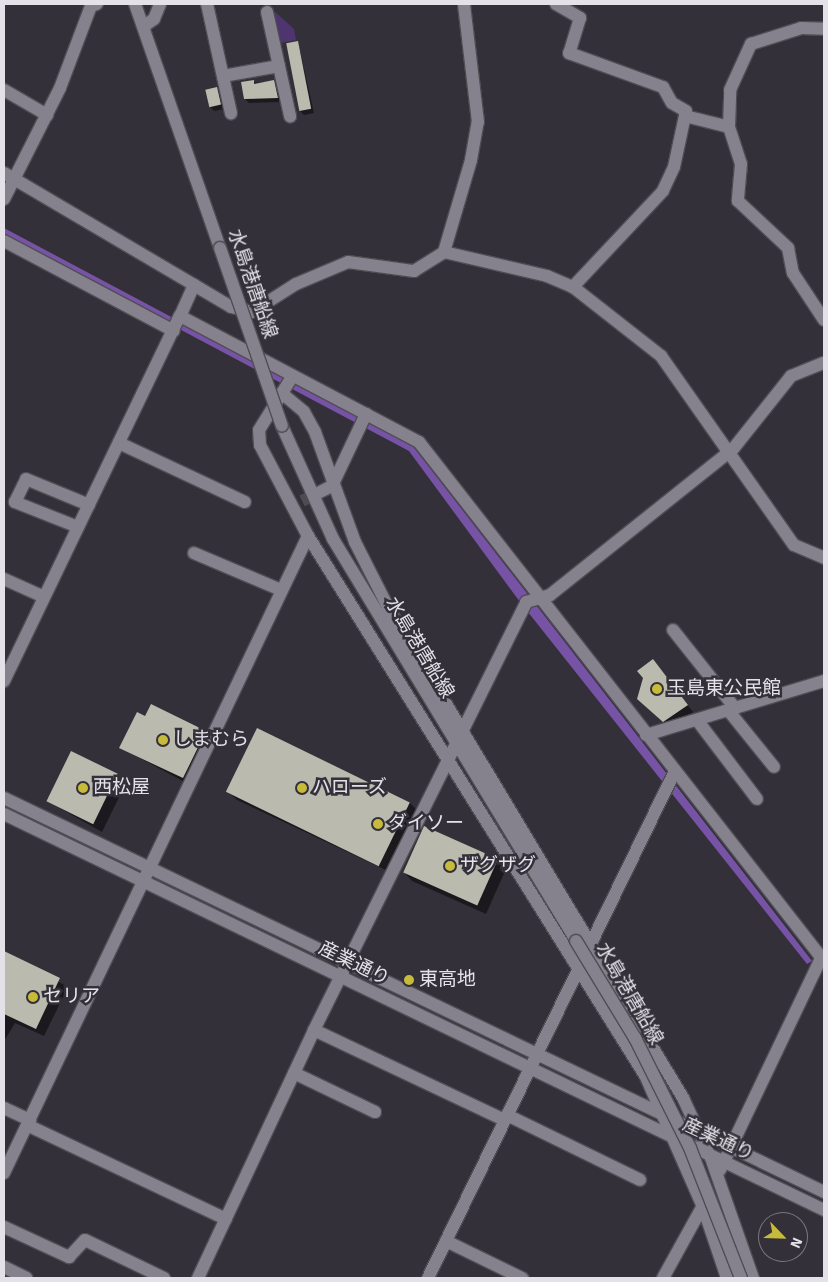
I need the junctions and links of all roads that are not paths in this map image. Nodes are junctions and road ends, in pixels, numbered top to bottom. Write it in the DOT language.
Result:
graph roads {
  1 [pos="135,4"];
  2 [pos="160,4"];
  3 [pos="207,4"];
  4 [pos="464,4"];
  5 [pos="556,4"];
  6 [pos="92,5"];
  7 [pos="267,12"];
  8 [pos="144,26"];
  9 [pos="824,29"];
  10 [pos="279,66"];
  11 [pos="223,76"];
  12 [pos="4,90"];
  13 [pos="231,113"];
  14 [pos="46,115"];
  15 [pos="290,116"];
  16 [pos="685,116"];
  17 [pos="729,127"];
  18 [pos="9,176"];
  19 [pos="4,199"];
  20 [pos="4,241"];
  21 [pos="444,252"];
  22 [pos="194,285"];
  23 [pos="573,287"];
  24 [pos="180,316"];
  25 [pos="824,320"];
  26 [pos="174,332"];
  27 [pos="824,363"];
  28 [pos="292,377"];
  29 [pos="284,395"];
  30 [pos="366,414"];
  31 [pos="119,443"];
  32 [pos="727,452"];
  33 [pos="326,489"];
  34 [pos="245,502"];
  35 [pos="88,505"];
  36 [pos="78,527"];
  37 [pos="308,536"];
  38 [pos="194,553"];
  39 [pos="824,558"];
  40 [pos="4,579"];
  41 [pos="281,590"];
  42 [pos="44,597"];
  43 [pos="538,597"];
  44 [pos="673,630"];
  45 [pos="4,681"];
  46 [pos="824,681"];
  47 [pos="731,709"];
  48 [pos="697,720"];
  49 [pos="462,728"];
  50 [pos="646,735"];
  51 [pos="454,744"];
  52 [pos="448,756"];
  53 [pos="774,767"];
  54 [pos="675,771"];
  55 [pos="4,798"];
  56 [pos="757,799"];
  57 [pos="4,814"];
  58 [pos="152,868"];
  59 [pos="145,882"];
  60 [pos="591,940"];
  61 [pos="823,960"];
  62 [pos="348,962"];
  63 [pos="579,964"];
  64 [pos="340,978"];
  65 [pos="314,1030"];
  66 [pos="538,1052"];
  67 [pos="529,1069"];
  68 [pos="294,1073"];
  69 [pos="4,1108"];
  70 [pos="375,1112"];
  71 [pos="661,1112"];
  72 [pos="506,1118"];
  73 [pos="28,1122"];
  74 [pos="699,1133"];
  75 [pos="671,1139"];
  76 [pos="732,1148"];
  77 [pos="711,1158"];
  78 [pos="724,1163"];
  79 [pos="4,1174"];
  80 [pos="718,1176"];
  81 [pos="640,1180"];
  82 [pos="824,1192"];
  83 [pos="703,1207"];
  84 [pos="824,1210"];
  85 [pos="226,1219"];
  86 [pos="4,1227"];
  87 [pos="446,1241"];
  88 [pos="4,1267"];
  89 [pos="201,1277"];
  90 [pos="27,1278"];
  91 [pos="164,1278"];
  92 [pos="428,1278"];
  93 [pos="522,1278"];
  94 [pos="663,1278"];
  95 [pos="726,1278"];
  96 [pos="741,1278"];
  97 [pos="754,1278"];
  1 -- 8 [label="street, 水島港唐船線"];
  2 -- 8 [label="street"];
  3 -- 11 [label="street"];
  4 -- 21 [label="street"];
  5 -- 16 [label="street"];
  6 -- 14 [label="street"];
  7 -- 10 [label="street"];
  8 -- 51 [label="street, 水島港唐船線, bridge"];
  9 -- 17 [label="street"];
  10 -- 11 [label="street"];
  10 -- 15 [label="street"];
  11 -- 13 [label="street"];
  12 -- 14 [label="street"];
  14 -- 18 [label="street"];
  16 -- 17 [label="street"];
  16 -- 23 [label="street"];
  17 -- 25 [label="street"];
  18 -- 19 [label="street"];
  18 -- 22 [label="street"];
  20 -- 26 [label="street"];
  21 -- 22 [label="street"];
  21 -- 23 [label="street"];
  22 -- 24 [label="street"];
  23 -- 32 [label="street"];
  24 -- 26 [label="street"];
  24 -- 28 [label="street"];
  26 -- 31 [label="street"];
  27 -- 32 [label="street"];
  28 -- 29 [label="street"];
  28 -- 30 [label="street"];
  29 -- 33 [label="street"];
  29 -- 37 [label="street"];
  30 -- 33 [label="street"];
  30 -- 43 [label="street"];
  31 -- 34 [label="street"];
  31 -- 35 [label="street"];
  32 -- 39 [label="street"];
  32 -- 43 [label="street"];
  33 -- 49 [label="street"];
  35 -- 36 [label="street"];
  35 -- 36 [label="street"];
  36 -- 42 [label="street"];
  37 -- 41 [label="street"];
  37 -- 52 [label="street"];
  38 -- 41 [label="street"];
  40 -- 42 [label="street"];
  41 -- 58 [label="street"];
  42 -- 45 [label="street"];
  43 -- 49 [label="street"];
  43 -- 50 [label="street"];
  44 -- 47 [label="street"];
  46 -- 47 [label="street"];
  47 -- 48 [label="street"];
  47 -- 53 [label="street"];
  48 -- 50 [label="street"];
  48 -- 56 [label="street"];
  49 -- 51 [label="street"];
  49 -- 60 [label="street"];
  50 -- 54 [label="street"];
  51 -- 52 [label="street"];
  51 -- 96 [label="street, 水島港唐船線, bridge"];
  52 -- 62 [label="street"];
  52 -- 63 [label="street"];
  54 -- 60 [label="street"];
  54 -- 61 [label="street"];
  55 -- 58 [label="street, 産業通り"];
  57 -- 59 [label="street, 産業通り"];
  58 -- 59 [label="street"];
  58 -- 62 [label="street, 産業通り"];
  59 -- 64 [label="street, 産業通り"];
  59 -- 73 [label="street"];
  60 -- 63 [label="street"];
  60 -- 74 [label="street"];
  61 -- 76 [label="street"];
  62 -- 64 [label="street"];
  62 -- 66 [label="street, 産業通り"];
  63 -- 66 [label="street"];
  63 -- 71 [label="street"];
  64 -- 65 [label="street"];
  64 -- 67 [label="street, 産業通り"];
  65 -- 68 [label="street"];
  65 -- 72 [label="street"];
  66 -- 67 [label="street"];
  66 -- 71 [label="street, 産業通り"];
  67 -- 72 [label="street"];
  67 -- 75 [label="street, 産業通り"];
  68 -- 70 [label="street"];
  68 -- 85 [label="street"];
  69 -- 73 [label="street"];
  71 -- 74 [label="street, 産業通り"];
  71 -- 75 [label="street"];
  72 -- 81 [label="street"];
  72 -- 87 [label="street"];
  73 -- 79 [label="street"];
  73 -- 85 [label="street"];
  74 -- 76 [label="street, 産業通り"];
  74 -- 77 [label="street"];
  75 -- 77 [label="street, 産業通り"];
  75 -- 83 [label="street"];
  76 -- 78 [label="street"];
  76 -- 82 [label="street, 産業通り"];
  77 -- 78 [label="street, 産業通り"];
  77 -- 80 [label="street"];
  78 -- 80 [label="street"];
  78 -- 84 [label="street, 産業通り"];
  80 -- 83 [label="street"];
  80 -- 97 [label="street"];
  83 -- 94 [label="street"];
  83 -- 95 [label="street"];
  85 -- 89 [label="street"];
  86 -- 91 [label="street"];
  87 -- 92 [label="street"];
  87 -- 93 [label="street"];
  88 -- 90 [label="street"];
}
